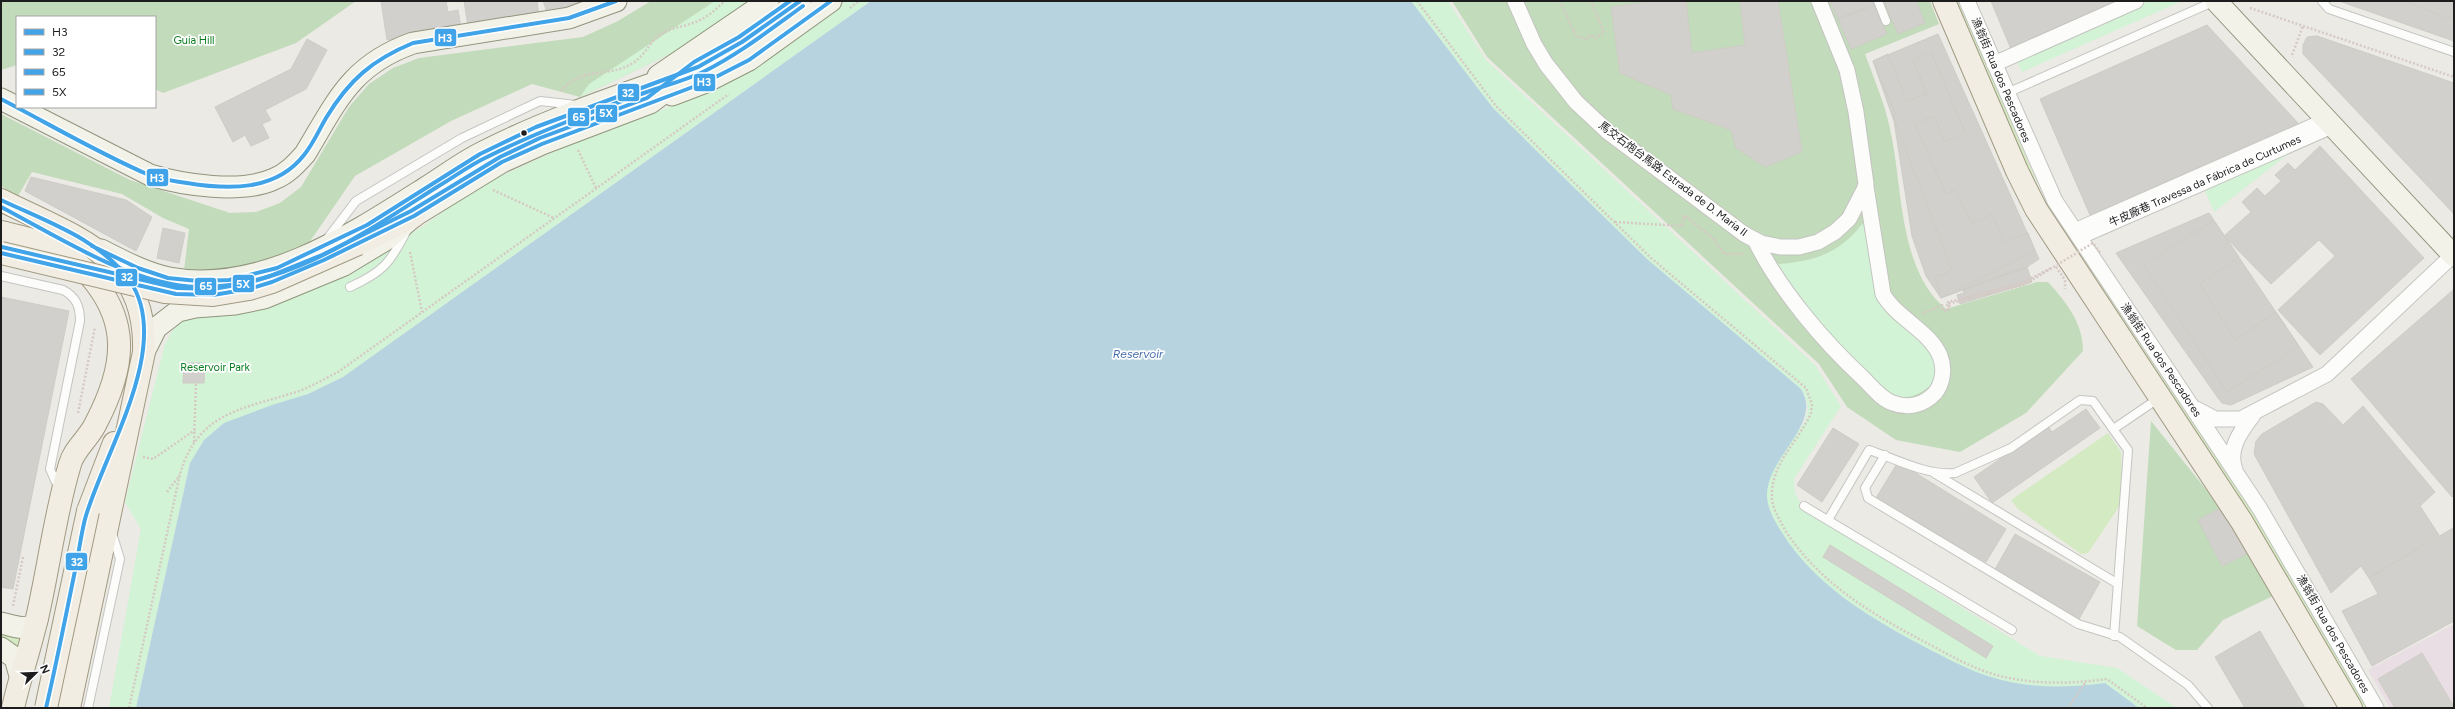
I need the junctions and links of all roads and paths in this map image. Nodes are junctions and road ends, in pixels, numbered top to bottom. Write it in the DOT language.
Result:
graph roads {
  1 [pos="616,1"];
  2 [pos="725,1"];
  3 [pos="859,1"];
  4 [pos="1417,1"];
  5 [pos="1515,1"];
  6 [pos="1560,1"];
  7 [pos="1591,1"];
  8 [pos="1819,1"];
  9 [pos="1878,1"];
  10 [pos="1944,1"];
  11 [pos="1967,1"];
  12 [pos="2136,1"];
  13 [pos="2226,1"];
  14 [pos="2322,1"];
  15 [pos="839,6"];
  16 [pos="760,7"];
  17 [pos="803,10"];
  18 [pos="1886,21"];
  19 [pos="2303,26"];
  20 [pos="2454,52"];
  21 [pos="1994,64"];
  22 [pos="2285,76"];
  23 [pos="2454,76"];
  24 [pos="731,92"];
  25 [pos="2007,93"];
  26 [pos="647,94"];
  27 [pos="1,99"];
  28 [pos="551,102"];
  29 [pos="590,106"];
  30 [pos="16,107"];
  31 [pos="19,108"];
  32 [pos="2328,122"];
  33 [pos="570,133"];
  34 [pos="1866,184"];
  35 [pos="596,188"];
  36 [pos="490,189"];
  37 [pos="1,200"];
  38 [pos="554,218"];
  39 [pos="1615,222"];
  40 [pos="410,224"];
  41 [pos="1,232"];
  42 [pos="2076,233"];
  43 [pos="1755,240"];
  44 [pos="92,246"];
  45 [pos="320,248"];
  46 [pos="2454,251"];
  47 [pos="1,254"];
  48 [pos="2101,254"];
  49 [pos="1747,256"];
  50 [pos="2061,263"];
  51 [pos="1,276"];
  52 [pos="350,287"];
  53 [pos="2065,289"];
  54 [pos="1934,309"];
  55 [pos="1948,310"];
  56 [pos="422,312"];
  57 [pos="144,352"];
  58 [pos="196,383"];
  59 [pos="138,384"];
  60 [pos="2160,397"];
  61 [pos="2187,399"];
  62 [pos="2253,415"];
  63 [pos="96,424"];
  64 [pos="2115,428"];
  65 [pos="195,430"];
  66 [pos="194,443"];
  67 [pos="1884,455"];
  68 [pos="153,459"];
  69 [pos="1967,467"];
  70 [pos="1928,470"];
  71 [pos="180,474"];
  72 [pos="2238,476"];
  73 [pos="1964,491"];
  74 [pos="167,492"];
  75 [pos="63,497"];
  76 [pos="1804,506"];
  77 [pos="88,511"];
  78 [pos="1828,520"];
  79 [pos="108,523"];
  80 [pos="24,557"];
  81 [pos="2118,584"];
  82 [pos="7,615"];
  83 [pos="37,620"];
  84 [pos="2012,630"];
  85 [pos="2114,636"];
  86 [pos="1,648"];
  87 [pos="20,676"];
  88 [pos="2086,682"];
  89 [pos="13,708"];
  90 [pos="46,708"];
  91 [pos="69,708"];
  92 [pos="88,708"];
  93 [pos="129,708"];
  94 [pos="2068,708"];
  95 [pos="2147,708"];
  96 [pos="2208,708"];
  97 [pos="2351,708"];
  98 [pos="2376,708"];
  1 -- 31 [label="main road"];
  2 -- 28 [label="path"];
  3 -- 15 [label="path"];
  4 -- 39 [label="path"];
  5 -- 43 [label="street, 馬交石炮台馬路 Estrada de D. Maria II"];
  6 -- 7 [label="path"];
  8 -- 34 [label="street, 馬交石炮台馬路 Estrada de D. Maria II"];
  9 -- 18 [label="lane"];
  10 -- 50 [label="main road, 漁翁街 Rua dos Pescadores"];
  11 -- 21 [label="street, 漁翁街 Rua dos Pescadores"];
  12 -- 21 [label="street"];
  13 -- 19 [label="path"];
  13 -- 22 [label="main road"];
  13 -- 25 [label="lane"];
  14 -- 20 [label="lane"];
  15 -- 17 [label="main road"];
  16 -- 26 [label="main road"];
  17 -- 26 [label="main road"];
  17 -- 26 [label="main road"];
  19 -- 22 [label="path"];
  19 -- 23 [label="path"];
  21 -- 25 [label="street, 漁翁街 Rua dos Pescadores"];
  22 -- 32 [label="main road"];
  24 -- 35 [label="path"];
  25 -- 42 [label="street, 漁翁街 Rua dos Pescadores"];
  26 -- 29 [label="main road"];
  26 -- 33 [label="main road"];
  27 -- 30 [label="main road"];
  28 -- 29 [label="lane"];
  28 -- 45 [label="lane"];
  29 -- 45 [label="main road"];
  32 -- 42 [label="street, 牛皮廠巷 Travessa da Fábrica de Curtumes"];
  32 -- 46 [label="main road"];
  33 -- 35 [label="path"];
  33 -- 40 [label="main road"];
  34 -- 43 [label="street, 馬交石炮台馬路 Estrada de D. Maria II"];
  34 -- 43 [label="street"];
  35 -- 38 [label="path"];
  36 -- 38 [label="path"];
  37 -- 44 [label="main road"];
  38 -- 56 [label="path"];
  39 -- 49 [label="path"];
  39 -- 88 [label="path"];
  40 -- 47 [label="main road, bridge"];
  40 -- 52 [label="lane"];
  40 -- 56 [label="path"];
  40 -- 57 [label="main road"];
  41 -- 63 [label="main road"];
  42 -- 61 [label="street, 漁翁街 Rua dos Pescadores"];
  44 -- 45 [label="main road"];
  44 -- 57 [label="main road"];
  46 -- 62 [label="street"];
  48 -- 50 [label="path, bridge"];
  50 -- 53 [label="path, bridge"];
  50 -- 55 [label="path, bridge"];
  50 -- 55 [label="path"];
  50 -- 60 [label="main road, 漁翁街 Rua dos Pescadores"];
  51 -- 75 [label="lane"];
  54 -- 55 [label="path, bridge"];
  56 -- 66 [label="path"];
  57 -- 59 [label="main road"];
  58 -- 65 [label="path"];
  59 -- 77 [label="main road"];
  59 -- 79 [label="main road"];
  60 -- 64 [label="lane"];
  60 -- 97 [label="main road, 漁翁街 Rua dos Pescadores"];
  61 -- 62 [label="street"];
  61 -- 72 [label="street, 漁翁街 Rua dos Pescadores"];
  62 -- 72 [label="street"];
  63 -- 75 [label="main road"];
  63 -- 77 [label="main road"];
  64 -- 69 [label="lane"];
  64 -- 81 [label="lane"];
  65 -- 66 [label="path"];
  65 -- 68 [label="path"];
  66 -- 71 [label="path"];
  67 -- 70 [label="lane"];
  67 -- 78 [label="lane"];
  67 -- 85 [label="lane"];
  69 -- 70 [label="lane"];
  69 -- 73 [label="lane"];
  70 -- 73 [label="lane"];
  71 -- 74 [label="path"];
  71 -- 93 [label="path"];
  72 -- 98 [label="street, 漁翁街 Rua dos Pescadores"];
  73 -- 81 [label="lane"];
  75 -- 83 [label="main road"];
  76 -- 78 [label="lane"];
  77 -- 90 [label="main road, bridge"];
  78 -- 84 [label="lane"];
  79 -- 91 [label="main road"];
  79 -- 92 [label="lane"];
  80 -- 82 [label="path"];
  81 -- 85 [label="lane"];
  82 -- 83 [label="main road"];
  83 -- 87 [label="main road"];
  85 -- 96 [label="lane"];
  86 -- 87 [label="main road"];
  87 -- 89 [label="main road"];
  88 -- 94 [label="path"];
  88 -- 95 [label="path"];
}
